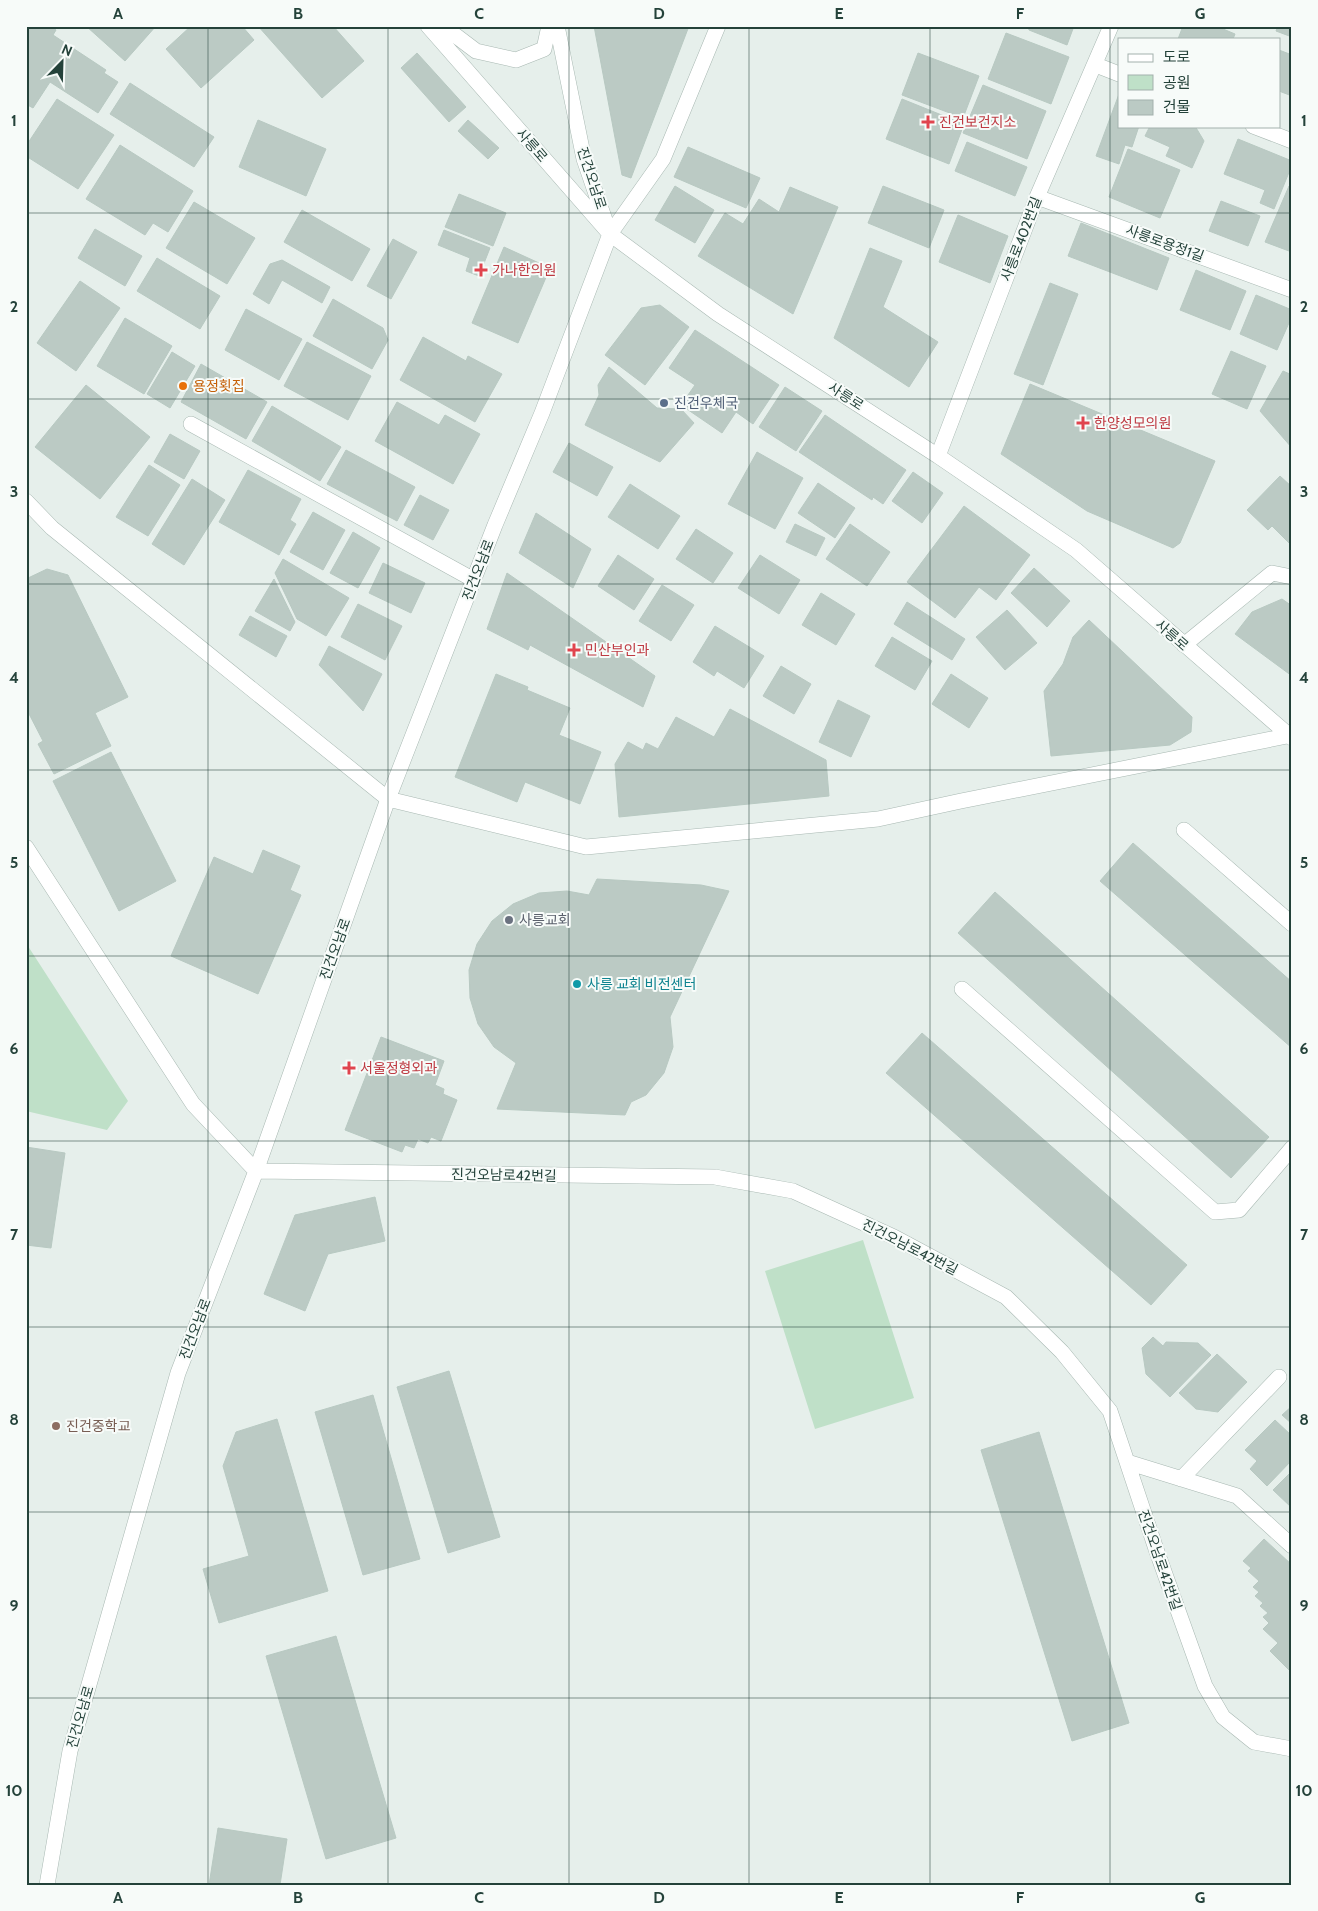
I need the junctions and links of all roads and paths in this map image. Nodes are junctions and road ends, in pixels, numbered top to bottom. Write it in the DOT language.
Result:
graph roads {
  1 [pos="428,26"];
  2 [pos="443,26"];
  3 [pos="549,26"];
  4 [pos="557,26"];
  5 [pos="718,26"];
  6 [pos="1111,26"];
  7 [pos="1096,65"];
  8 [pos="1118,74"];
  9 [pos="1258,128"];
  10 [pos="1292,142"];
  11 [pos="1037,197"];
  12 [pos="610,234"];
  13 [pos="1292,290"];
  14 [pos="191,424"];
  15 [pos="938,456"];
  16 [pos="26,501"];
  17 [pos="1292,577"];
  18 [pos="474,580"];
  19 [pos="1184,645"];
  20 [pos="1291,736"];
  21 [pos="388,799"];
  22 [pos="1184,830"];
  23 [pos="26,847"];
  24 [pos="1292,924"];
  25 [pos="962,989"];
  26 [pos="1292,1148"];
  27 [pos="256,1172"];
  28 [pos="1279,1377"];
  29 [pos="1127,1462"];
  30 [pos="1181,1479"];
  31 [pos="1292,1546"];
  32 [pos="1292,1749"];
  33 [pos="48,1885"];
  1 -- 12 [label="street, 사릉로"];
  2 -- 3 [label="street"];
  4 -- 12 [label="street, 진건오남로"];
  5 -- 12 [label="street"];
  6 -- 7 [label="street, 사릉로402번길"];
  7 -- 8 [label="street"];
  7 -- 11 [label="street, 사릉로402번길"];
  9 -- 10 [label="street"];
  11 -- 13 [label="street, 사릉로용정1길"];
  11 -- 15 [label="street, 사릉로402번길"];
  12 -- 15 [label="street, 사릉로"];
  12 -- 18 [label="street, 진건오남로"];
  14 -- 18 [label="street"];
  15 -- 19 [label="street, 사릉로"];
  16 -- 21 [label="street"];
  17 -- 19 [label="street"];
  18 -- 21 [label="street, 진건오남로"];
  19 -- 20 [label="street, 사릉로"];
  20 -- 21 [label="street"];
  21 -- 27 [label="street, 진건오남로"];
  22 -- 24 [label="street"];
  23 -- 27 [label="street"];
  25 -- 26 [label="street"];
  27 -- 29 [label="street, 진건오남로42번길"];
  27 -- 33 [label="street, 진건오남로"];
  28 -- 30 [label="street"];
  29 -- 30 [label="street"];
  29 -- 32 [label="street, 진건오남로42번길"];
  30 -- 31 [label="street"];
}
